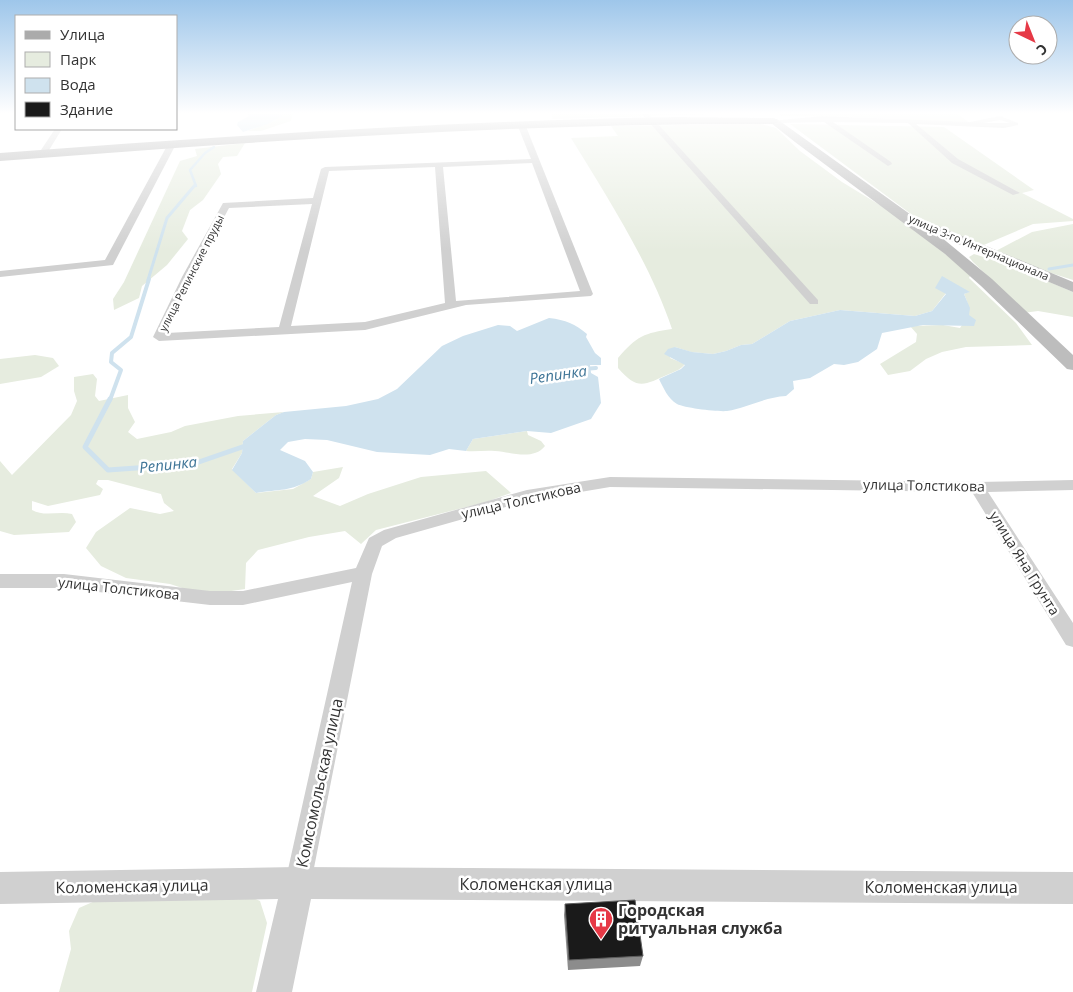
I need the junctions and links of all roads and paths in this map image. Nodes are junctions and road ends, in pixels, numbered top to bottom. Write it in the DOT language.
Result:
graph roads {
  1 [pos="164,158"];
  2 [pos="685,158"];
  3 [pos="821,158"];
  4 [pos="880,158"];
  5 [pos="953,158"];
  6 [pos="535,161"];
  7 [pos="888,164"];
  8 [pos="439,165"];
  9 [pos="1016,193"];
  10 [pos="316,201"];
  11 [pos="902,214"];
  12 [pos="0,274"];
  13 [pos="1073,286"];
  14 [pos="814,302"];
  15 [pos="451,304"];
  16 [pos="284,330"];
  17 [pos="1073,366"];
  18 [pos="1073,485"];
  19 [pos="977,486"];
  20 [pos="363,574"];
  21 [pos="0,581"];
  22 [pos="1073,639"];
  23 [pos="298,883"];
  24 [pos="0,888"];
  25 [pos="1073,888"];
  26 [pos="274,992"];
  1 -- 12 [label="street"];
  2 -- 14 [label="street"];
  3 -- 11 [label="main road"];
  4 -- 7 [label="street"];
  5 -- 9 [label="street"];
  6 -- 8 [label="street"];
  6 -- 15 [label="street, улица Репинские пруды"];
  8 -- 10 [label="street"];
  8 -- 15 [label="street"];
  10 -- 16 [label="street"];
  10 -- 16 [label="street, улица Репинские пруды"];
  11 -- 13 [label="main road, улица 3-го Интернационала"];
  11 -- 17 [label="main road, улица 3-го Интернационала"];
  15 -- 16 [label="street, улица Репинские пруды"];
  18 -- 19 [label="street, улица Толстикова"];
  19 -- 20 [label="street, улица Толстикова"];
  19 -- 22 [label="street, улица Яна Грунта"];
  20 -- 21 [label="street, улица Толстикова"];
  20 -- 23 [label="street, Комсомольская улица"];
  23 -- 24 [label="street, Коломенская улица"];
  23 -- 25 [label="street, Коломенская улица"];
  23 -- 26 [label="street, Комсомольская улица"];
}
